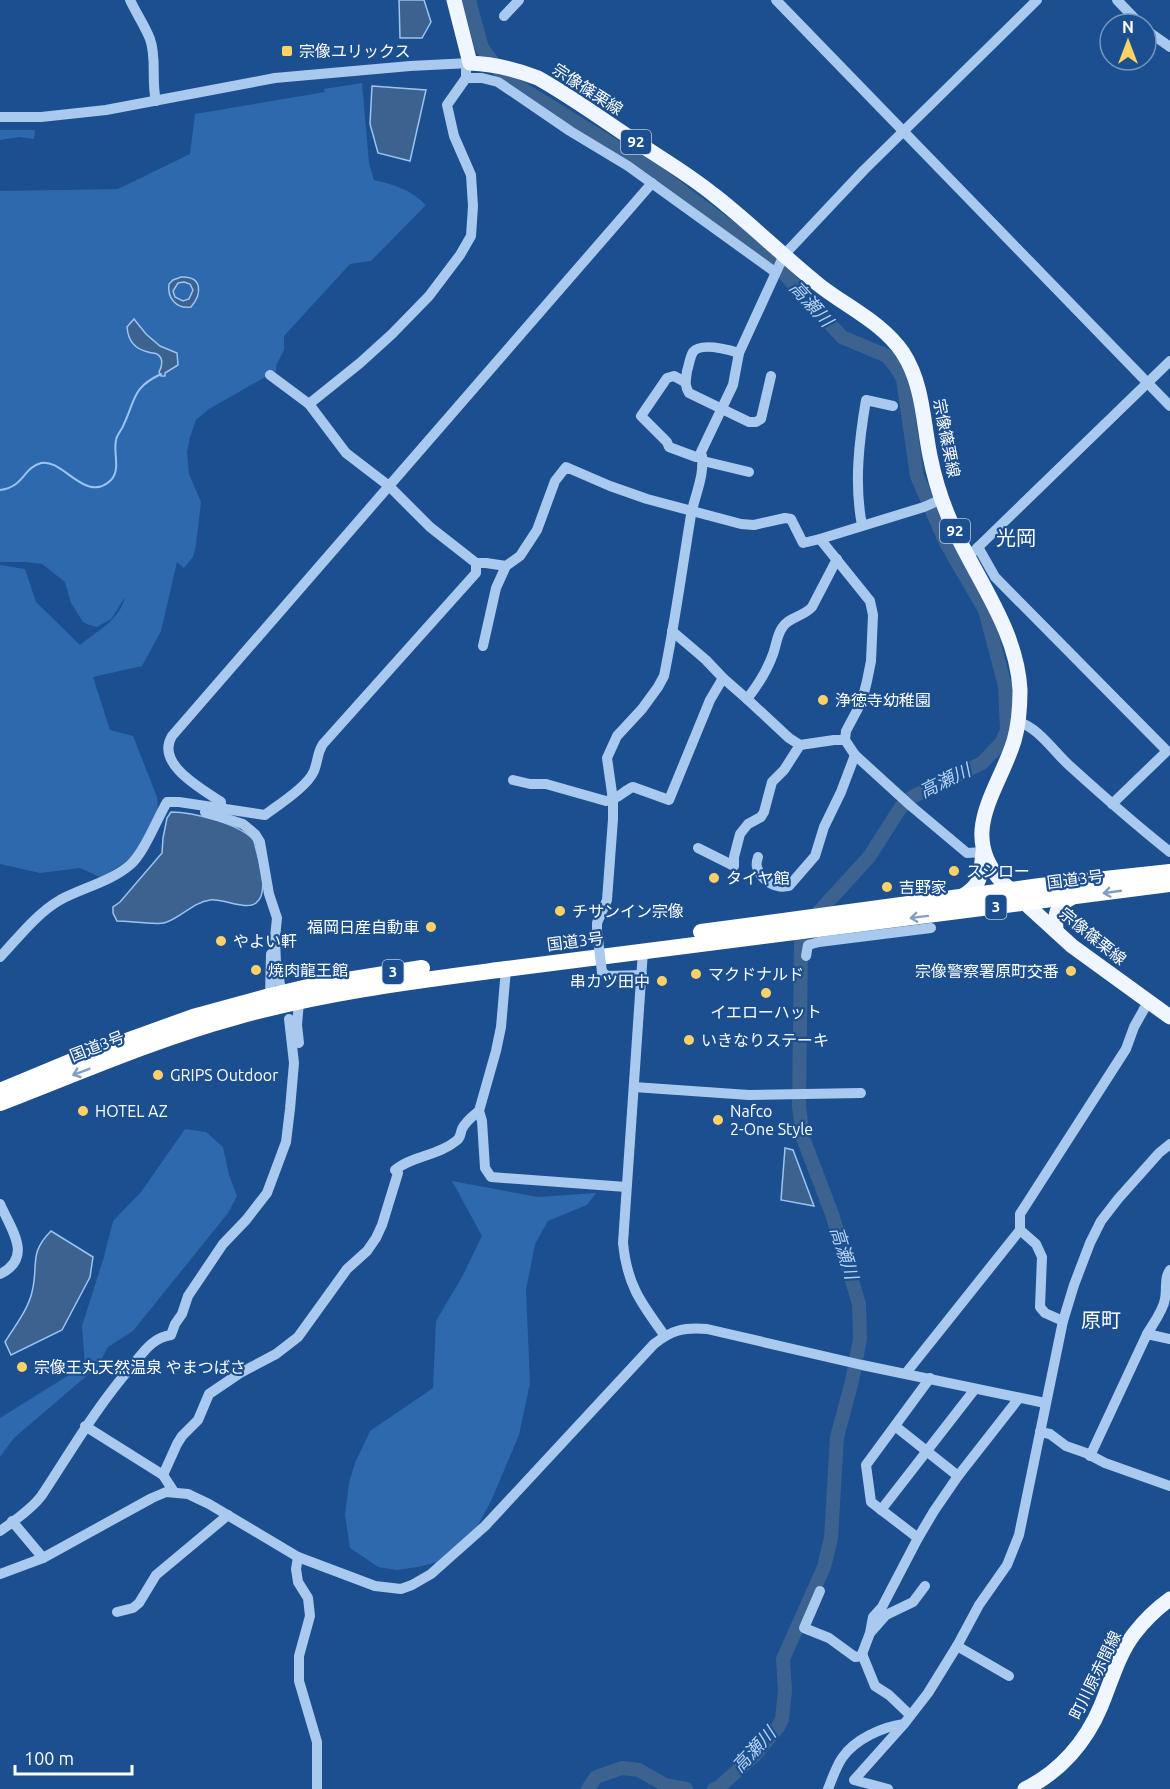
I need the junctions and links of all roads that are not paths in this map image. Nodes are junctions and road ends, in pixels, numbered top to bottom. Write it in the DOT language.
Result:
graph roads {
  1 [pos="130,0"];
  2 [pos="454,0"];
  3 [pos="519,0"];
  4 [pos="776,0"];
  5 [pos="1036,0"];
  6 [pos="1117,0"];
  7 [pos="1128,12"];
  8 [pos="504,16"];
  9 [pos="470,63"];
  10 [pos="466,78"];
  11 [pos="156,101"];
  12 [pos="0,117"];
  13 [pos="903,132"];
  14 [pos="652,183"];
  15 [pos="779,264"];
  16 [pos="739,353"];
  17 [pos="1170,361"];
  18 [pos="270,375"];
  19 [pos="771,376"];
  20 [pos="685,382"];
  21 [pos="1148,383"];
  22 [pos="309,404"];
  23 [pos="893,406"];
  24 [pos="1170,406"];
  25 [pos="722,408"];
  26 [pos="702,459"];
  27 [pos="749,472"];
  28 [pos="389,486"];
  29 [pos="942,499"];
  30 [pos="692,512"];
  31 [pos="862,525"];
  32 [pos="820,539"];
  33 [pos="973,552"];
  34 [pos="837,559"];
  35 [pos="476,563"];
  36 [pos="506,566"];
  37 [pos="672,632"];
  38 [pos="483,646"];
  39 [pos="723,678"];
  40 [pos="747,699"];
  41 [pos="1018,722"];
  42 [pos="845,740"];
  43 [pos="800,744"];
  44 [pos="855,755"];
  45 [pos="513,780"];
  46 [pos="612,800"];
  47 [pos="179,802"];
  48 [pos="1112,804"];
  49 [pos="221,808"];
  50 [pos="698,848"];
  51 [pos="983,852"];
  52 [pos="1170,852"];
  53 [pos="758,856"];
  54 [pos="1170,872"];
  55 [pos="1170,884"];
  56 [pos="1011,891"];
  57 [pos="960,897"];
  58 [pos="1071,898"];
  59 [pos="1026,903"];
  60 [pos="824,922"];
  61 [pos="798,926"];
  62 [pos="931,928"];
  63 [pos="1056,931"];
  64 [pos="275,938"];
  65 [pos="643,951"];
  66 [pos="806,956"];
  67 [pos="0,957"];
  68 [pos="506,969"];
  69 [pos="642,975"];
  70 [pos="275,990"];
  71 [pos="299,1001"];
  72 [pos="1148,1002"];
  73 [pos="1170,1017"];
  74 [pos="289,1019"];
  75 [pos="293,1075"];
  76 [pos="634,1087"];
  77 [pos="0,1091"];
  78 [pos="861,1093"];
  79 [pos="0,1103"];
  80 [pos="479,1111"];
  81 [pos="1170,1144"];
  82 [pos="626,1187"];
  83 [pos="0,1204"];
  84 [pos="1020,1230"];
  85 [pos="1170,1270"];
  86 [pos="0,1274"];
  87 [pos="1063,1321"];
  88 [pos="1148,1335"];
  89 [pos="665,1336"];
  90 [pos="1170,1339"];
  91 [pos="906,1373"];
  92 [pos="930,1378"];
  93 [pos="975,1389"];
  94 [pos="1019,1398"];
  95 [pos="1046,1403"];
  96 [pos="85,1426"];
  97 [pos="895,1426"];
  98 [pos="1040,1432"];
  99 [pos="926,1451"];
  100 [pos="1090,1456"];
  101 [pos="163,1475"];
  102 [pos="958,1476"];
  103 [pos="1170,1486"];
  104 [pos="174,1492"];
  105 [pos="881,1510"];
  106 [pos="228,1515"];
  107 [pos="12,1521"];
  108 [pos="0,1531"];
  109 [pos="918,1538"];
  110 [pos="298,1557"];
  111 [pos="43,1558"];
  112 [pos="0,1574"];
  113 [pos="925,1586"];
  114 [pos="820,1592"];
  115 [pos="1170,1599"];
  116 [pos="117,1612"];
  117 [pos="870,1633"];
  118 [pos="957,1646"];
  119 [pos="863,1656"];
  120 [pos="1009,1676"];
  121 [pos="907,1720"];
  122 [pos="317,1789"];
  123 [pos="828,1789"];
  124 [pos="888,1789"];
  125 [pos="1025,1789"];
  1 -- 11 [label="street"];
  2 -- 9 [label="main road"];
  3 -- 8 [label="street"];
  4 -- 13 [label="street"];
  5 -- 13 [label="street"];
  6 -- 7 [label="street"];
  9 -- 10 [label="street"];
  9 -- 11 [label="street"];
  9 -- 15 [label="main road, 宗像篠栗線 / 92"];
  10 -- 14 [label="street"];
  10 -- 22 [label="street"];
  11 -- 12 [label="street"];
  13 -- 15 [label="street"];
  13 -- 21 [label="street"];
  14 -- 15 [label="street"];
  14 -- 28 [label="street"];
  15 -- 16 [label="street"];
  15 -- 29 [label="main road, 宗像篠栗線 / 92"];
  16 -- 20 [label="street"];
  16 -- 25 [label="street"];
  17 -- 21 [label="street"];
  18 -- 22 [label="street"];
  19 -- 25 [label="street"];
  20 -- 25 [label="street"];
  20 -- 26 [label="street"];
  21 -- 24 [label="street"];
  21 -- 33 [label="street"];
  22 -- 28 [label="street"];
  23 -- 31 [label="street"];
  25 -- 26 [label="street"];
  26 -- 27 [label="street"];
  26 -- 30 [label="street"];
  28 -- 35 [label="street"];
  28 -- 49 [label="street"];
  29 -- 31 [label="street"];
  29 -- 33 [label="main road, 宗像篠栗線 / 92"];
  30 -- 32 [label="street"];
  30 -- 36 [label="street"];
  30 -- 37 [label="street"];
  31 -- 32 [label="street"];
  32 -- 34 [label="street"];
  33 -- 41 [label="main road, 宗像篠栗線 / 92"];
  33 -- 48 [label="street"];
  34 -- 40 [label="street"];
  34 -- 42 [label="street"];
  35 -- 36 [label="street"];
  35 -- 49 [label="street"];
  36 -- 38 [label="street"];
  37 -- 39 [label="street"];
  37 -- 46 [label="street"];
  39 -- 40 [label="street"];
  39 -- 46 [label="street"];
  40 -- 43 [label="street"];
  41 -- 48 [label="street"];
  41 -- 51 [label="main road, 宗像篠栗線 / 92"];
  42 -- 43 [label="street"];
  42 -- 44 [label="street"];
  43 -- 50 [label="street"];
  44 -- 51 [label="street"];
  44 -- 53 [label="street"];
  45 -- 46 [label="street"];
  46 -- 69 [label="street, bridge"];
  47 -- 49 [label="street"];
  47 -- 64 [label="street"];
  47 -- 67 [label="street"];
  48 -- 52 [label="street"];
  51 -- 56 [label="main road, 宗像篠栗線 / 92"];
  51 -- 57 [label="main road"];
  54 -- 56 [label="highway, 国道3号 / 3"];
  55 -- 58 [label="highway, 国道3号 / 3, one-way"];
  56 -- 57 [label="highway, 国道3号 / 3"];
  56 -- 59 [label="main road, 宗像篠栗線 / 92"];
  57 -- 60 [label="highway, 国道3号 / 3"];
  58 -- 59 [label="highway, 国道3号 / 3"];
  58 -- 63 [label="main road"];
  59 -- 60 [label="highway, 国道3号 / 3, one-way"];
  59 -- 63 [label="main road, 宗像篠栗線 / 92"];
  60 -- 61 [label="highway, 国道3号 / 3"];
  61 -- 65 [label="highway, 国道3号 / 3"];
  61 -- 70 [label="highway, 国道3号 / 3"];
  62 -- 66 [label="street"];
  63 -- 72 [label="main road, 宗像篠栗線 / 92"];
  64 -- 70 [label="street"];
  64 -- 70 [label="street"];
  65 -- 68 [label="highway, 国道3号 / 3"];
  65 -- 69 [label="street"];
  68 -- 71 [label="highway, 国道3号 / 3"];
  68 -- 80 [label="street"];
  69 -- 76 [label="street"];
  70 -- 77 [label="highway, 国道3号 / 3"];
  71 -- 75 [label="street"];
  71 -- 79 [label="highway, 国道3号 / 3, one-way"];
  72 -- 73 [label="main road, 宗像篠栗線 / 92"];
  72 -- 84 [label="street"];
  74 -- 75 [label="street"];
  75 -- 96 [label="street"];
  76 -- 78 [label="street"];
  76 -- 82 [label="street"];
  80 -- 82 [label="street"];
  80 -- 101 [label="street"];
  81 -- 87 [label="street"];
  82 -- 89 [label="street"];
  83 -- 86 [label="street"];
  84 -- 87 [label="street"];
  84 -- 91 [label="street"];
  85 -- 88 [label="street"];
  87 -- 95 [label="street"];
  88 -- 90 [label="street"];
  88 -- 100 [label="street"];
  89 -- 91 [label="street"];
  89 -- 110 [label="street"];
  91 -- 92 [label="street"];
  92 -- 93 [label="street"];
  92 -- 97 [label="street"];
  93 -- 94 [label="street"];
  93 -- 99 [label="street"];
  94 -- 95 [label="street"];
  94 -- 102 [label="street"];
  95 -- 98 [label="street"];
  96 -- 101 [label="street"];
  96 -- 107 [label="street"];
  97 -- 99 [label="street"];
  97 -- 105 [label="street"];
  98 -- 100 [label="street"];
  98 -- 118 [label="street"];
  99 -- 102 [label="street"];
  99 -- 105 [label="street"];
  100 -- 103 [label="street"];
  101 -- 104 [label="street"];
  102 -- 109 [label="street"];
  104 -- 106 [label="street"];
  104 -- 111 [label="street"];
  105 -- 109 [label="street"];
  106 -- 110 [label="street"];
  106 -- 116 [label="street"];
  107 -- 108 [label="street"];
  107 -- 111 [label="street"];
  109 -- 117 [label="street"];
  110 -- 122 [label="street"];
  111 -- 112 [label="street"];
  113 -- 117 [label="street"];
  114 -- 119 [label="street"];
  115 -- 125 [label="main road, 町川原赤間線"];
  117 -- 119 [label="street"];
  118 -- 120 [label="street"];
  118 -- 121 [label="street"];
  119 -- 121 [label="street"];
  121 -- 123 [label="street"];
  121 -- 124 [label="street"];
}
